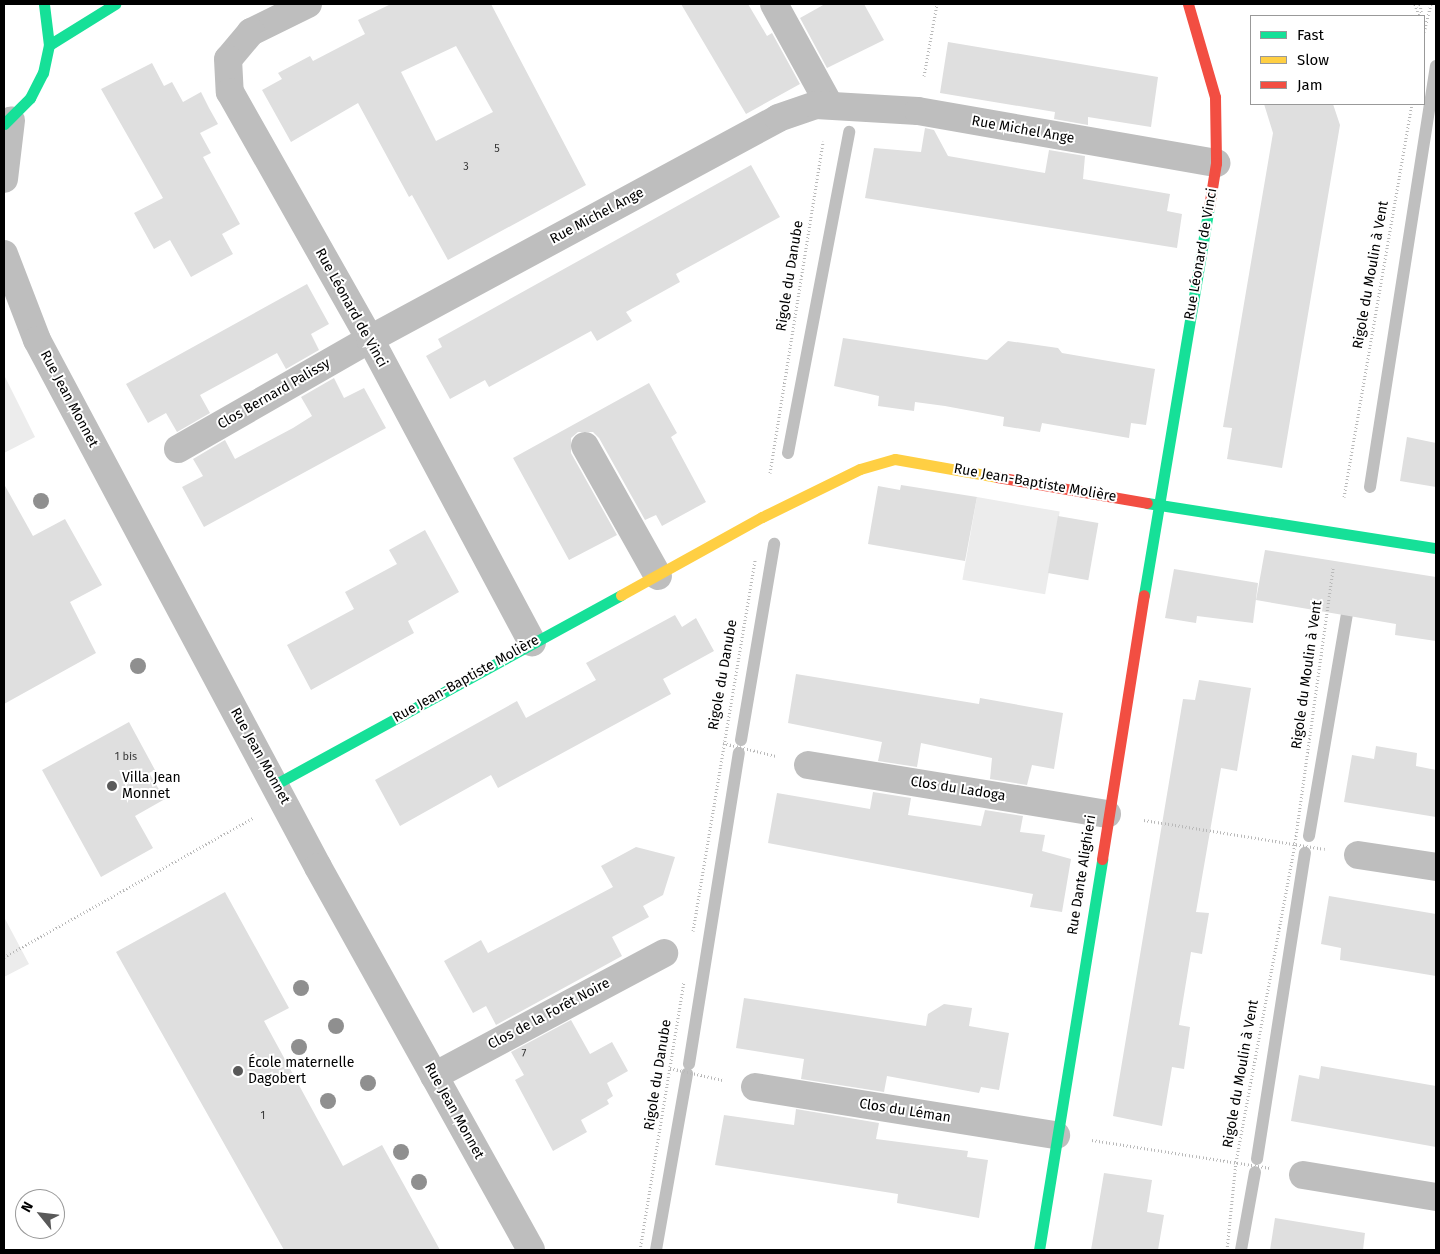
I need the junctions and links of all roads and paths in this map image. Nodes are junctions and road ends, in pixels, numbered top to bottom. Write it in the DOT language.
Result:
graph roads {
  1 [pos="44,4"];
  2 [pos="115,4"];
  3 [pos="308,4"];
  4 [pos="774,4"];
  5 [pos="937,4"];
  6 [pos="1188,4"];
  7 [pos="1431,4"];
  8 [pos="1425,28"];
  9 [pos="48,45"];
  10 [pos="829,104"];
  11 [pos="1412,105"];
  12 [pos="918,112"];
  13 [pos="7,122"];
  14 [pos="1216,163"];
  15 [pos="4,179"];
  16 [pos="4,254"];
  17 [pos="370,339"];
  18 [pos="585,446"];
  19 [pos="178,448"];
  20 [pos="1158,505"];
  21 [pos="762,517"];
  22 [pos="1338,533"];
  23 [pos="1436,548"];
  24 [pos="658,576"];
  25 [pos="532,642"];
  26 [pos="722,743"];
  27 [pos="808,765"];
  28 [pos="276,784"];
  29 [pos="1108,814"];
  30 [pos="253,818"];
  31 [pos="1295,843"];
  32 [pos="1358,855"];
  33 [pos="1436,867"];
  34 [pos="692,934"];
  35 [pos="664,953"];
  36 [pos="4,957"];
  37 [pos="686,973"];
  38 [pos="670,1068"];
  39 [pos="434,1076"];
  40 [pos="755,1087"];
  41 [pos="1056,1134"];
  42 [pos="1236,1162"];
  43 [pos="1303,1175"];
  44 [pos="1436,1198"];
  45 [pos="531,1250"];
  46 [pos="640,1250"];
  47 [pos="1039,1250"];
  48 [pos="1227,1250"];
  1 -- 9 [label="street"];
  2 -- 9 [label="street"];
  3 -- 17 [label="street, Rue Léonard de Vinci"];
  4 -- 10 [label="street"];
  5 -- 12 [label="path"];
  6 -- 14 [label="street, Rue Léonard de Vinci"];
  7 -- 8 [label="path"];
  9 -- 13 [label="street"];
  10 -- 12 [label="street, Rue Michel Ange"];
  10 -- 17 [label="street, Rue Michel Ange"];
  10 -- 21 [label="path, Rigole du Danube"];
  11 -- 22 [label="path, Rigole du Moulin à Vent"];
  12 -- 14 [label="street, Rue Michel Ange"];
  13 -- 15 [label="street"];
  14 -- 20 [label="street, Rue Léonard de Vinci"];
  16 -- 28 [label="street, Rue Jean Monnet"];
  17 -- 19 [label="street, Clos Bernard Palissy"];
  17 -- 25 [label="street, Rue Léonard de Vinci"];
  18 -- 24 [label="street"];
  20 -- 21 [label="street, Rue Jean-Baptiste Molière"];
  20 -- 22 [label="street, Rue Jean-Baptiste Molière"];
  20 -- 29 [label="street, Rue Dante Alighieri"];
  21 -- 24 [label="street, Rue Jean-Baptiste Molière"];
  21 -- 26 [label="path, Rigole du Danube"];
  22 -- 23 [label="street, Rue Jean-Baptiste Molière"];
  22 -- 31 [label="path, Rigole du Moulin à Vent"];
  24 -- 25 [label="street, Rue Jean-Baptiste Molière"];
  25 -- 28 [label="street, Rue Jean-Baptiste Molière"];
  26 -- 27 [label="path"];
  26 -- 34 [label="path, Rigole du Danube"];
  27 -- 29 [label="street, Clos du Ladoga"];
  28 -- 39 [label="street, Rue Jean Monnet"];
  29 -- 31 [label="path"];
  29 -- 41 [label="street, Rue Dante Alighieri"];
  30 -- 36 [label="path"];
  31 -- 32 [label="path"];
  31 -- 42 [label="path, Rigole du Moulin à Vent"];
  32 -- 33 [label="street"];
  35 -- 39 [label="street, Clos de la Forêt Noire"];
  37 -- 38 [label="path, Rigole du Danube"];
  38 -- 40 [label="path"];
  38 -- 46 [label="path, Rigole du Danube"];
  39 -- 45 [label="street, Rue Jean Monnet"];
  40 -- 41 [label="street, Clos du Léman"];
  41 -- 42 [label="path"];
  41 -- 47 [label="street, Rue Dante Alighieri"];
  42 -- 43 [label="path"];
  42 -- 48 [label="path, Rigole du Moulin à Vent"];
  43 -- 44 [label="street"];
}
